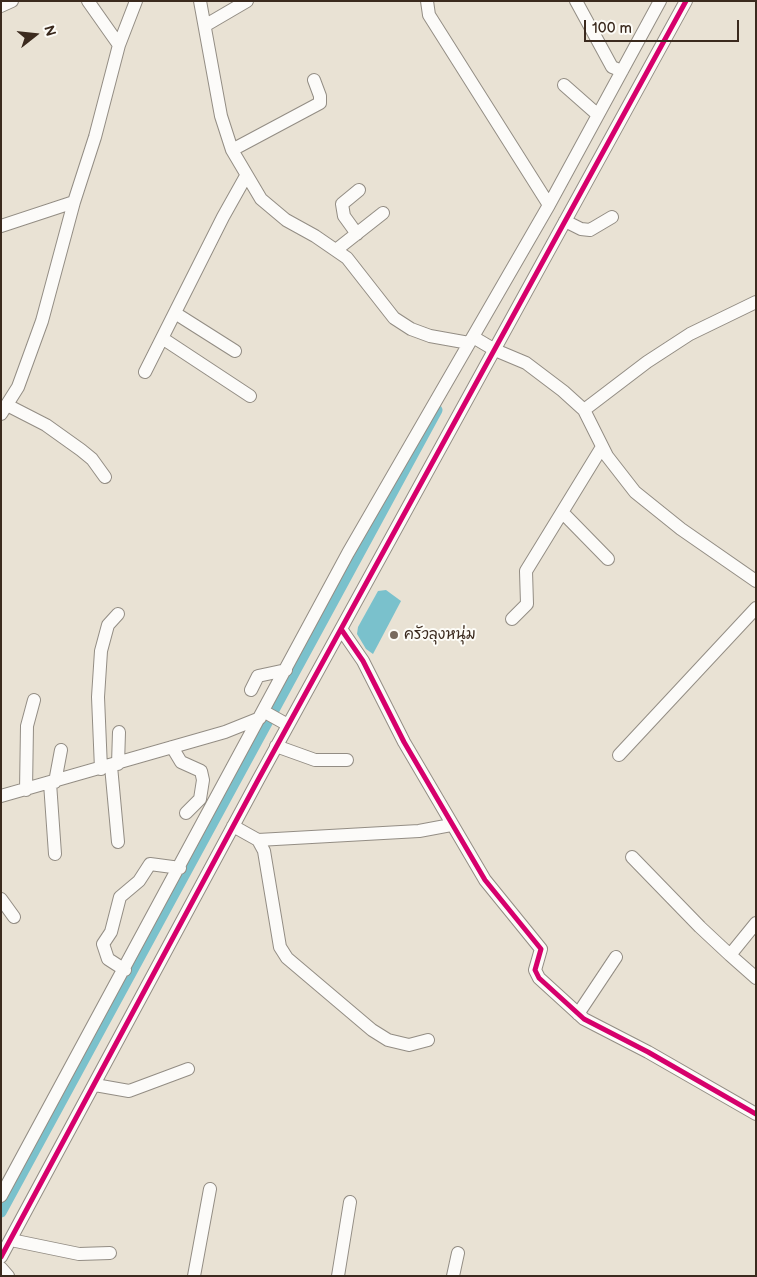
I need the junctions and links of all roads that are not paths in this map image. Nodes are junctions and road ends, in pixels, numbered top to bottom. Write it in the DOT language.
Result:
graph roads {
  1 [pos="12,1"];
  2 [pos="88,1"];
  3 [pos="136,1"];
  4 [pos="200,1"];
  5 [pos="247,1"];
  6 [pos="427,1"];
  7 [pos="576,1"];
  8 [pos="660,1"];
  9 [pos="686,1"];
  10 [pos="1,6"];
  11 [pos="206,25"];
  12 [pos="119,45"];
  13 [pos="622,71"];
  14 [pos="314,80"];
  15 [pos="564,85"];
  16 [pos="598,115"];
  17 [pos="232,150"];
  18 [pos="246,176"];
  19 [pos="359,190"];
  20 [pos="74,202"];
  21 [pos="549,205"];
  22 [pos="383,213"];
  23 [pos="612,217"];
  24 [pos="565,221"];
  25 [pos="1,226"];
  26 [pos="357,234"];
  27 [pos="336,250"];
  28 [pos="756,302"];
  29 [pos="175,313"];
  30 [pos="162,338"];
  31 [pos="472,340"];
  32 [pos="492,349"];
  33 [pos="235,351"];
  34 [pos="145,372"];
  35 [pos="250,396"];
  36 [pos="4,409"];
  37 [pos="584,410"];
  38 [pos="602,447"];
  39 [pos="105,477"];
  40 [pos="562,512"];
  41 [pos="608,559"];
  42 [pos="756,581"];
  43 [pos="756,608"];
  44 [pos="118,614"];
  45 [pos="512,619"];
  46 [pos="341,629"];
  47 [pos="286,670"];
  48 [pos="251,690"];
  49 [pos="34,700"];
  50 [pos="265,715"];
  51 [pos="285,723"];
  52 [pos="119,732"];
  53 [pos="276,746"];
  54 [pos="172,747"];
  55 [pos="61,750"];
  56 [pos="619,755"];
  57 [pos="347,760"];
  58 [pos="110,766"];
  59 [pos="52,782"];
  60 [pos="26,790"];
  61 [pos="2,793"];
  62 [pos="186,813"];
  63 [pos="451,825"];
  64 [pos="233,826"];
  65 [pos="258,840"];
  66 [pos="118,842"];
  67 [pos="55,854"];
  68 [pos="632,857"];
  69 [pos="180,868"];
  70 [pos="1,899"];
  71 [pos="14,917"];
  72 [pos="756,923"];
  73 [pos="730,955"];
  74 [pos="616,957"];
  75 [pos="125,970"];
  76 [pos="756,978"];
  77 [pos="578,1014"];
  78 [pos="428,1040"];
  79 [pos="188,1069"];
  80 [pos="96,1085"];
  81 [pos="756,1114"];
  82 [pos="1,1168"];
  83 [pos="14,1172"];
  84 [pos="210,1189"];
  85 [pos="1,1196"];
  86 [pos="350,1202"];
  87 [pos="10,1240"];
  88 [pos="110,1253"];
  89 [pos="458,1253"];
  90 [pos="1,1257"];
  91 [pos="1,1268"];
  92 [pos="8,1276"];
  93 [pos="194,1276"];
  94 [pos="338,1276"];
  95 [pos="453,1276"];
  1 -- 10 [label="street"];
  2 -- 12 [label="street"];
  3 -- 12 [label="street"];
  4 -- 11 [label="street"];
  5 -- 11 [label="street"];
  6 -- 21 [label="street"];
  7 -- 13 [label="street"];
  8 -- 13 [label="street"];
  9 -- 24 [label="street"];
  11 -- 17 [label="street"];
  12 -- 20 [label="street"];
  13 -- 16 [label="street"];
  14 -- 17 [label="street"];
  15 -- 16 [label="street"];
  16 -- 21 [label="street"];
  17 -- 18 [label="street"];
  18 -- 27 [label="street"];
  18 -- 29 [label="street"];
  19 -- 26 [label="street"];
  20 -- 25 [label="street"];
  20 -- 36 [label="street"];
  21 -- 31 [label="street"];
  22 -- 26 [label="street"];
  23 -- 24 [label="street"];
  24 -- 32 [label="street"];
  26 -- 27 [label="street"];
  27 -- 31 [label="street"];
  28 -- 37 [label="street"];
  29 -- 30 [label="street"];
  29 -- 33 [label="street"];
  30 -- 34 [label="street"];
  30 -- 35 [label="street"];
  31 -- 32 [label="street"];
  31 -- 47 [label="street"];
  32 -- 37 [label="street"];
  32 -- 46 [label="street"];
  36 -- 39 [label="street"];
  37 -- 38 [label="street"];
  38 -- 40 [label="street"];
  38 -- 42 [label="street"];
  40 -- 41 [label="street"];
  40 -- 45 [label="street"];
  43 -- 56 [label="street"];
  44 -- 58 [label="street"];
  46 -- 51 [label="street"];
  46 -- 63 [label="street"];
  47 -- 48 [label="street"];
  47 -- 50 [label="street"];
  49 -- 60 [label="street"];
  50 -- 51 [label="street"];
  50 -- 54 [label="street"];
  50 -- 69 [label="street"];
  51 -- 53 [label="street"];
  52 -- 58 [label="street"];
  53 -- 57 [label="street"];
  53 -- 64 [label="street"];
  54 -- 58 [label="street"];
  54 -- 62 [label="street"];
  55 -- 59 [label="street"];
  58 -- 59 [label="street"];
  58 -- 66 [label="street"];
  59 -- 60 [label="street"];
  59 -- 67 [label="street"];
  60 -- 61 [label="street"];
  63 -- 65 [label="street"];
  63 -- 77 [label="street"];
  64 -- 65 [label="street"];
  64 -- 80 [label="street"];
  65 -- 78 [label="street"];
  68 -- 73 [label="street"];
  69 -- 75 [label="street"];
  69 -- 75 [label="street"];
  70 -- 71 [label="street"];
  72 -- 73 [label="street"];
  73 -- 76 [label="street"];
  74 -- 77 [label="street"];
  75 -- 83 [label="street"];
  77 -- 81 [label="street"];
  79 -- 80 [label="street"];
  80 -- 87 [label="street"];
  82 -- 83 [label="street"];
  83 -- 85 [label="street"];
  84 -- 93 [label="street"];
  86 -- 94 [label="street"];
  87 -- 88 [label="street"];
  87 -- 90 [label="street"];
  89 -- 95 [label="street"];
  91 -- 92 [label="street"];
}
